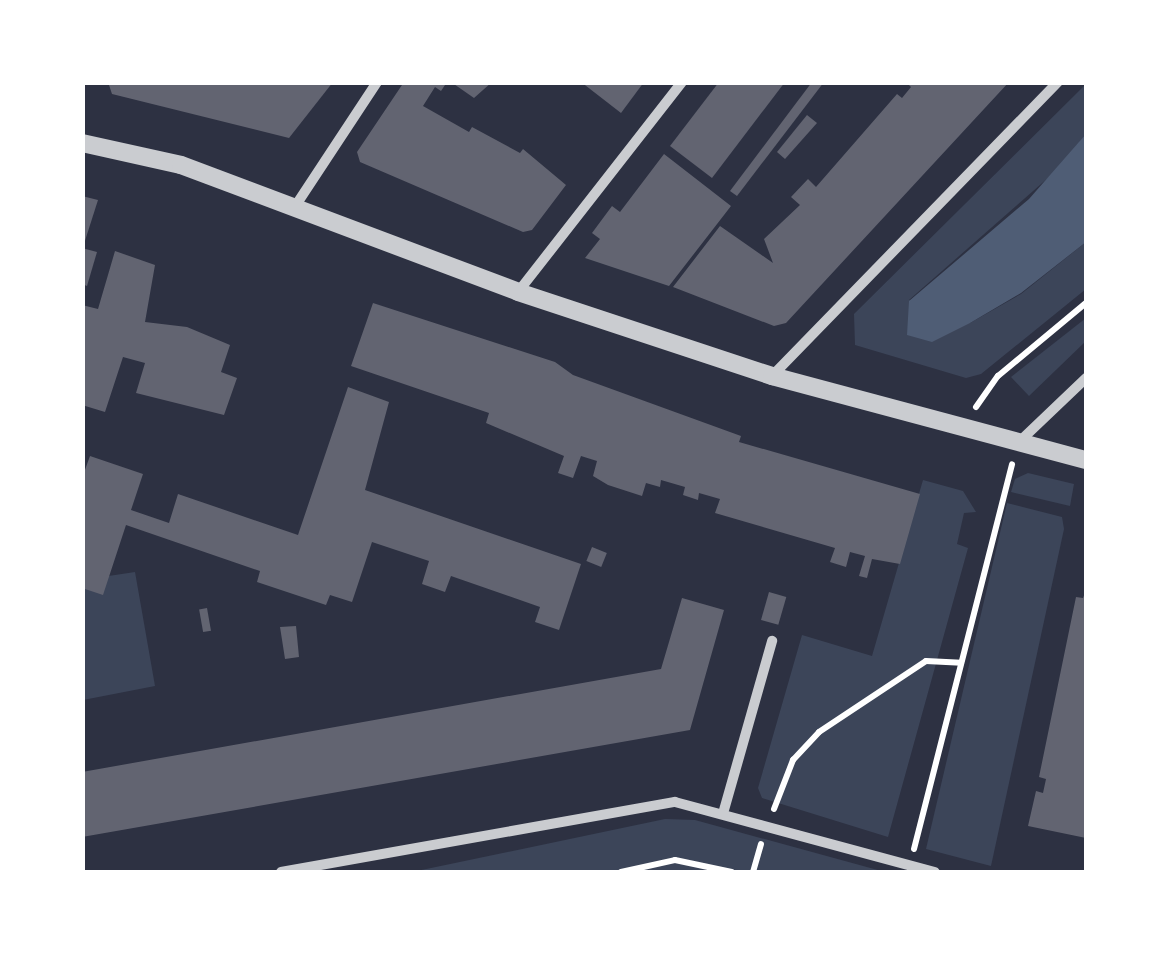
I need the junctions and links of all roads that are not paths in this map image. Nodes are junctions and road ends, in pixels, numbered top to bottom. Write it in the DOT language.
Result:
graph roads {
  1 [pos="377,82"];
  2 [pos="682,82"];
  3 [pos="1058,82"];
  4 [pos="82,143"];
  5 [pos="296,205"];
  6 [pos="518,292"];
  7 [pos="772,376"];
  8 [pos="1086,378"];
  9 [pos="1017,443"];
  10 [pos="1086,460"];
  11 [pos="772,641"];
  12 [pos="724,810"];
  13 [pos="903,868"];
  14 [pos="280,872"];
  15 [pos="935,872"];
  1 -- 5 [label="street"];
  2 -- 6 [label="street"];
  3 -- 7 [label="street"];
  4 -- 5 [label="street"];
  5 -- 6 [label="street"];
  6 -- 7 [label="street"];
  7 -- 9 [label="street"];
  8 -- 9 [label="street"];
  9 -- 10 [label="street"];
  11 -- 12 [label="street"];
  12 -- 13 [label="street"];
  12 -- 14 [label="street"];
  13 -- 15 [label="street"];
}
